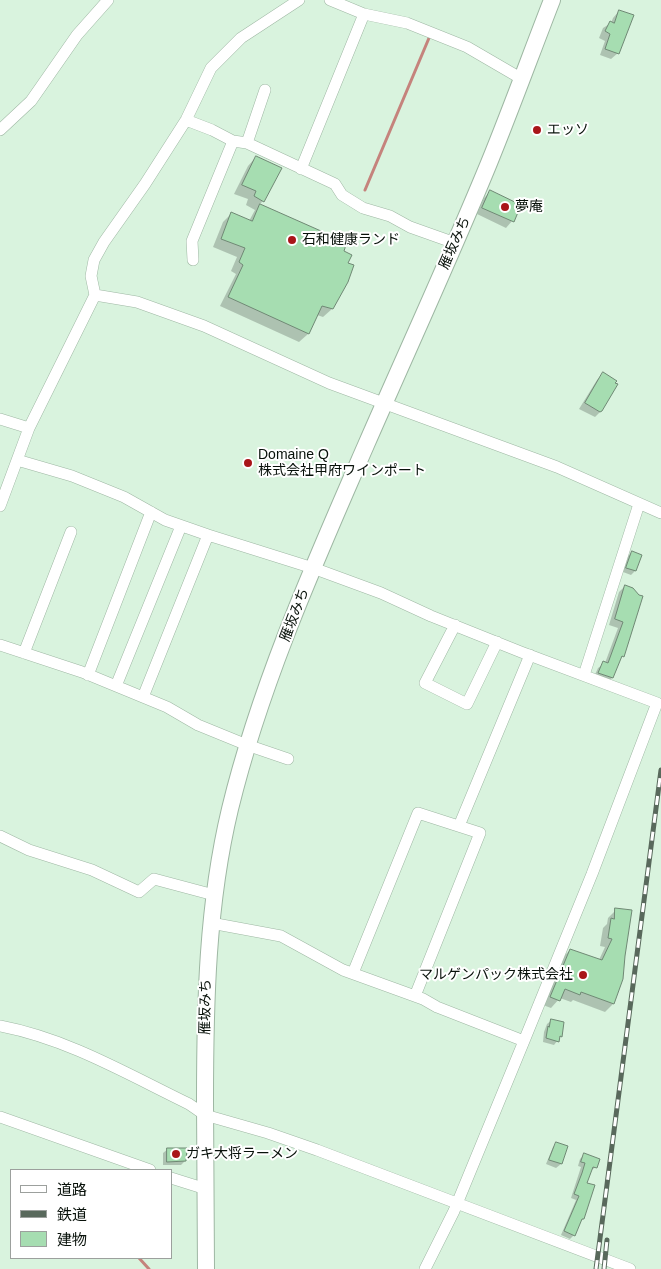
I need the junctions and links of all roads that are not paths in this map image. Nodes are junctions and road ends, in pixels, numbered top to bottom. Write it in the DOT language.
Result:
graph roads {
  1 [pos="108,0"];
  2 [pos="299,0"];
  3 [pos="330,0"];
  4 [pos="552,0"];
  5 [pos="364,14"];
  6 [pos="522,79"];
  7 [pos="266,90"];
  8 [pos="186,120"];
  9 [pos="0,130"];
  10 [pos="233,141"];
  11 [pos="247,143"];
  12 [pos="301,169"];
  13 [pos="454,243"];
  14 [pos="193,260"];
  15 [pos="94,296"];
  16 [pos="384,403"];
  17 [pos="0,419"];
  18 [pos="29,428"];
  19 [pos="17,460"];
  20 [pos="639,504"];
  21 [pos="0,506"];
  22 [pos="151,512"];
  23 [pos="661,513"];
  24 [pos="182,526"];
  25 [pos="71,532"];
  26 [pos="208,535"];
  27 [pos="313,568"];
  28 [pos="455,625"];
  29 [pos="497,642"];
  30 [pos="0,645"];
  31 [pos="24,653"];
  32 [pos="530,655"];
  33 [pos="88,675"];
  34 [pos="584,675"];
  35 [pos="116,686"];
  36 [pos="143,697"];
  37 [pos="247,745"];
  38 [pos="288,759"];
  39 [pos="459,826"];
  40 [pos="0,836"];
  41 [pos="214,895"];
  42 [pos="211,923"];
  43 [pos="353,973"];
  44 [pos="415,996"];
  45 [pos="0,1026"];
  46 [pos="524,1041"];
  47 [pos="205,1115"];
  48 [pos="0,1117"];
  49 [pos="147,1169"];
  50 [pos="172,1178"];
  51 [pos="206,1190"];
  52 [pos="458,1203"];
  53 [pos="206,1269"];
  54 [pos="425,1269"];
  55 [pos="630,1269"];
  1 -- 9 [label="street"];
  2 -- 8 [label="street"];
  3 -- 5 [label="street"];
  4 -- 6 [label="highway, 雁坂みち"];
  5 -- 6 [label="street"];
  5 -- 12 [label="street"];
  6 -- 13 [label="highway, 雁坂みち"];
  7 -- 11 [label="street"];
  8 -- 10 [label="street"];
  8 -- 15 [label="street"];
  10 -- 11 [label="street"];
  10 -- 14 [label="street"];
  11 -- 12 [label="street"];
  12 -- 13 [label="street"];
  13 -- 16 [label="highway, 雁坂みち"];
  15 -- 16 [label="street"];
  15 -- 18 [label="street"];
  16 -- 20 [label="street"];
  16 -- 27 [label="highway, 雁坂みち"];
  17 -- 18 [label="street"];
  18 -- 19 [label="street"];
  19 -- 21 [label="street"];
  19 -- 22 [label="street"];
  20 -- 23 [label="street"];
  20 -- 34 [label="street"];
  22 -- 24 [label="street"];
  22 -- 33 [label="street"];
  24 -- 26 [label="street"];
  24 -- 35 [label="street"];
  25 -- 31 [label="street"];
  26 -- 27 [label="street"];
  26 -- 36 [label="street"];
  27 -- 28 [label="street"];
  27 -- 37 [label="highway, 雁坂みち"];
  28 -- 29 [label="street"];
  28 -- 29 [label="street"];
  29 -- 32 [label="street"];
  30 -- 31 [label="street"];
  31 -- 33 [label="street"];
  32 -- 34 [label="street"];
  32 -- 39 [label="street"];
  33 -- 35 [label="street"];
  34 -- 46 [label="street"];
  35 -- 36 [label="street"];
  36 -- 37 [label="street"];
  37 -- 38 [label="street"];
  37 -- 41 [label="highway, 雁坂みち"];
  39 -- 43 [label="street"];
  39 -- 44 [label="street"];
  40 -- 41 [label="street"];
  41 -- 42 [label="highway, 雁坂みち"];
  42 -- 43 [label="street"];
  42 -- 47 [label="highway, 雁坂みち"];
  43 -- 44 [label="street"];
  44 -- 46 [label="street"];
  45 -- 47 [label="street"];
  46 -- 52 [label="street"];
  47 -- 51 [label="highway, 雁坂みち"];
  47 -- 52 [label="street"];
  48 -- 49 [label="street"];
  50 -- 51 [label="street"];
  51 -- 53 [label="highway, 雁坂みち"];
  52 -- 54 [label="street"];
  52 -- 55 [label="street"];
}
